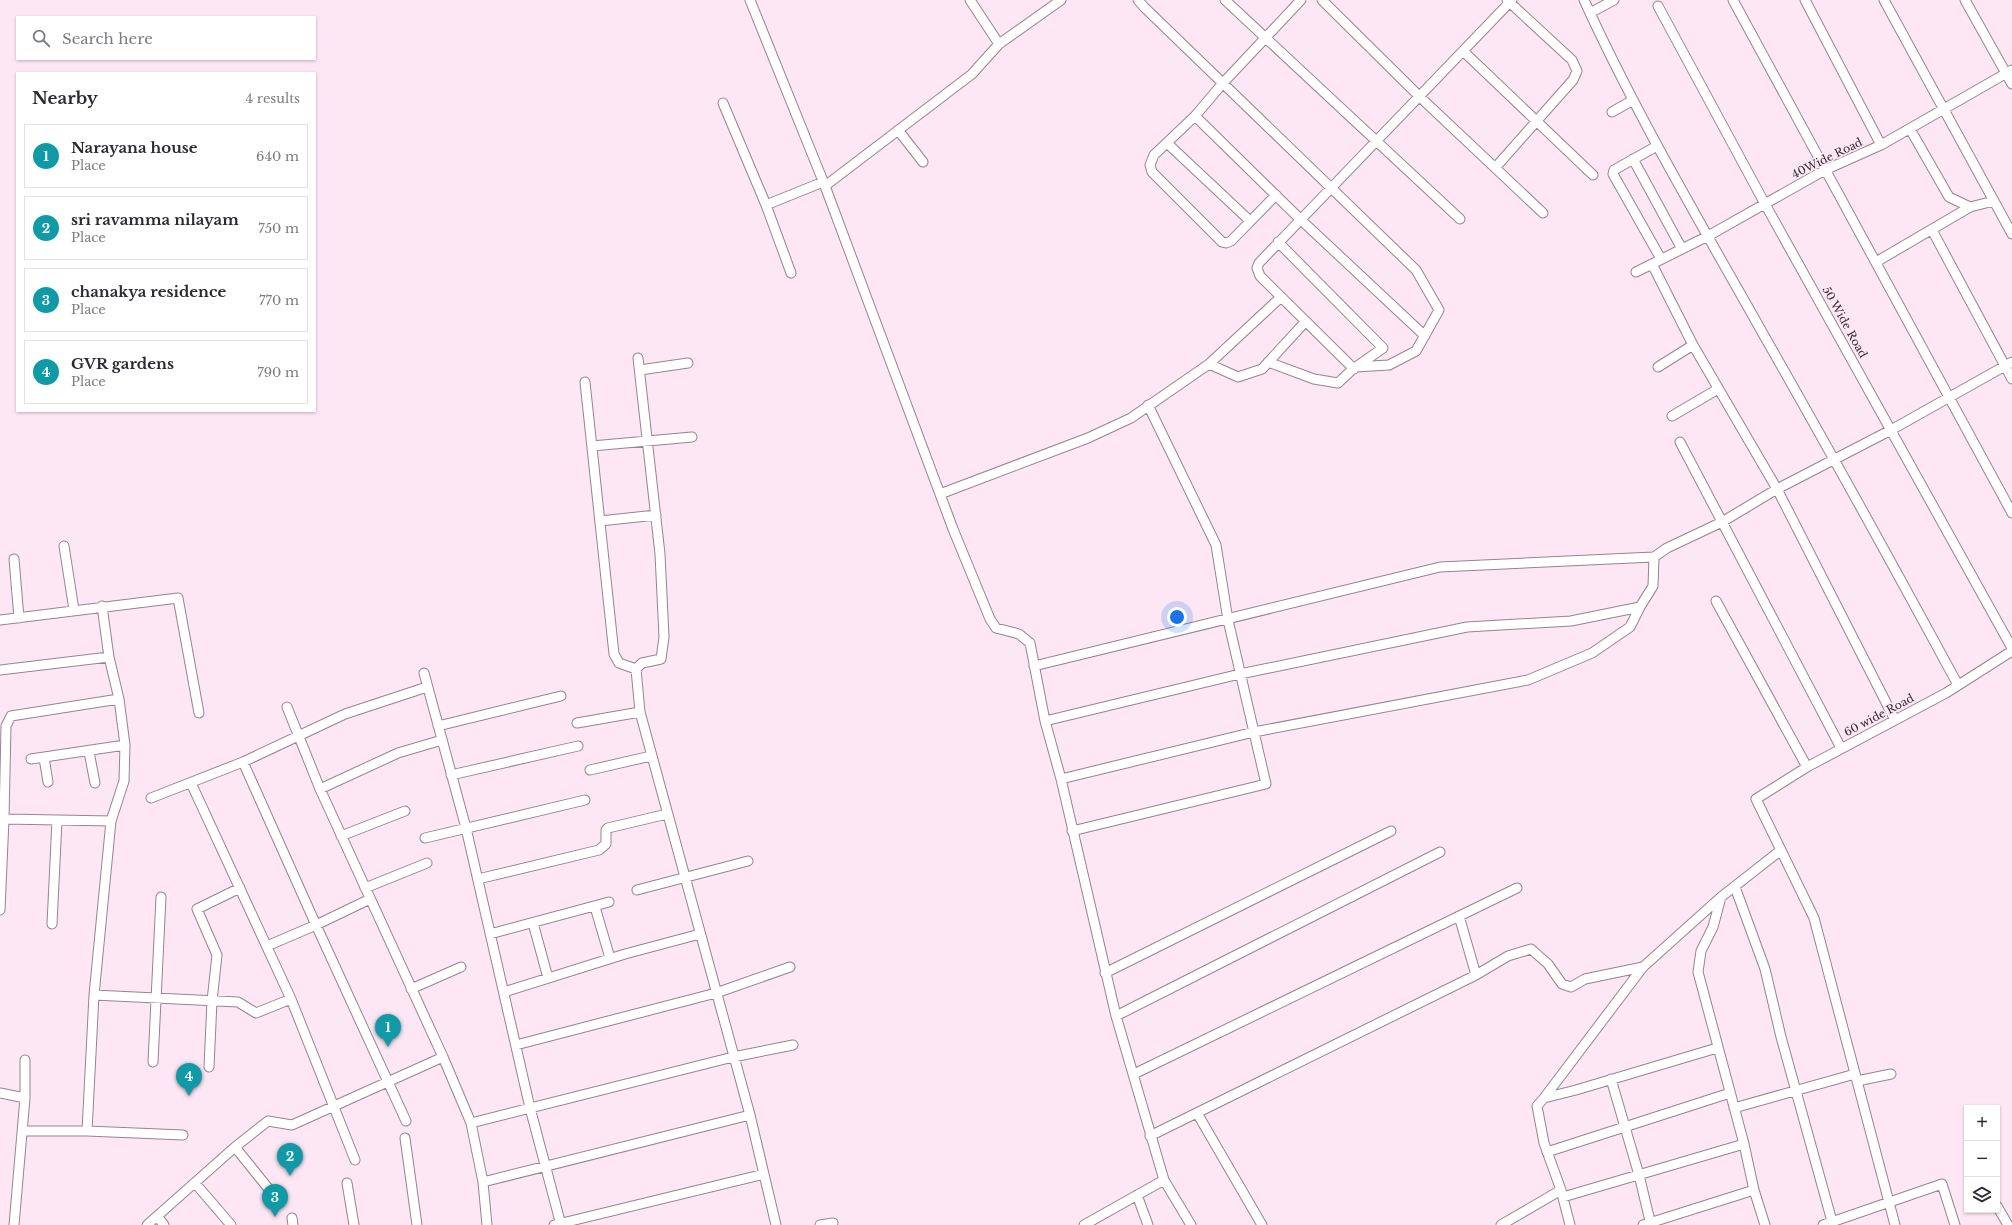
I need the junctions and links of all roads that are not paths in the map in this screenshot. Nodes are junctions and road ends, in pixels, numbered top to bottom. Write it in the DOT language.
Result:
graph roads {
  1 [pos="750,0"];
  2 [pos="971,0"];
  3 [pos="1061,0"];
  4 [pos="1138,0"];
  5 [pos="1225,0"];
  6 [pos="1301,0"];
  7 [pos="1322,0"];
  8 [pos="1584,0"];
  9 [pos="1614,0"];
  10 [pos="1733,0"];
  11 [pos="1805,0"];
  12 [pos="1884,0"];
  13 [pos="1965,0"];
  14 [pos="1509,1"];
  15 [pos="1658,6"];
  16 [pos="1590,13"];
  17 [pos="1266,38"];
  18 [pos="999,44"];
  19 [pos="1463,51"];
  20 [pos="2009,72"];
  21 [pos="1223,83"];
  22 [pos="2012,84"];
  23 [pos="1420,97"];
  24 [pos="1633,100"];
  25 [pos="722,103"];
  26 [pos="1944,110"];
  27 [pos="1612,112"];
  28 [pos="1195,116"];
  29 [pos="1537,120"];
  30 [pos="1910,129"];
  31 [pos="898,130"];
  32 [pos="1376,140"];
  33 [pos="1167,143"];
  34 [pos="1881,145"];
  35 [pos="1657,146"];
  36 [pos="1633,159"];
  37 [pos="923,162"];
  38 [pos="1495,168"];
  39 [pos="1825,170"];
  40 [pos="1593,175"];
  41 [pos="824,184"];
  42 [pos="1332,188"];
  43 [pos="1276,195"];
  44 [pos="1994,201"];
  45 [pos="1764,204"];
  46 [pos="766,205"];
  47 [pos="1970,208"];
  48 [pos="1543,214"];
  49 [pos="1300,219"];
  50 [pos="1460,219"];
  51 [pos="1250,221"];
  52 [pos="1932,230"];
  53 [pos="2012,234"];
  54 [pos="1708,236"];
  55 [pos="1278,242"];
  56 [pos="1682,249"];
  57 [pos="1661,259"];
  58 [pos="1876,262"];
  59 [pos="1652,264"];
  60 [pos="1636,272"];
  61 [pos="791,273"];
  62 [pos="1281,297"];
  63 [pos="1306,321"];
  64 [pos="1425,336"];
  65 [pos="1693,345"];
  66 [pos="638,358"];
  67 [pos="1268,362"];
  68 [pos="688,363"];
  69 [pos="1209,364"];
  70 [pos="2008,364"];
  71 [pos="1658,367"];
  72 [pos="1355,368"];
  73 [pos="640,370"];
  74 [pos="2012,379"];
  75 [pos="585,382"];
  76 [pos="1718,389"];
  77 [pos="1949,397"];
  78 [pos="1148,405"];
  79 [pos="1672,416"];
  80 [pos="1892,430"];
  81 [pos="692,437"];
  82 [pos="647,441"];
  83 [pos="1680,442"];
  84 [pos="592,446"];
  85 [pos="1835,459"];
  86 [pos="1777,489"];
  87 [pos="940,494"];
  88 [pos="2012,513"];
  89 [pos="656,515"];
  90 [pos="600,521"];
  91 [pos="1722,522"];
  92 [pos="64,546"];
  93 [pos="1654,557"];
  94 [pos="14,559"];
  95 [pos="1716,601"];
  96 [pos="102,606"];
  97 [pos="1640,607"];
  98 [pos="74,610"];
  99 [pos="19,618"];
  100 [pos="0,620"];
  101 [pos="1228,620"];
  102 [pos="2012,650"];
  103 [pos="109,656"];
  104 [pos="1034,666"];
  105 [pos="636,669"];
  106 [pos="0,670"];
  107 [pos="424,673"];
  108 [pos="1240,674"];
  109 [pos="1958,685"];
  110 [pos="427,687"];
  111 [pos="561,696"];
  112 [pos="119,699"];
  113 [pos="287,707"];
  114 [pos="640,712"];
  115 [pos="199,713"];
  116 [pos="1895,720"];
  117 [pos="1045,721"];
  118 [pos="577,723"];
  119 [pos="3,726"];
  120 [pos="438,726"];
  121 [pos="1254,732"];
  122 [pos="299,736"];
  123 [pos="442,740"];
  124 [pos="125,745"];
  125 [pos="578,746"];
  126 [pos="1841,748"];
  127 [pos="89,752"];
  128 [pos="651,756"];
  129 [pos="44,758"];
  130 [pos="31,759"];
  131 [pos="243,762"];
  132 [pos="1806,767"];
  133 [pos="590,770"];
  134 [pos="451,775"];
  135 [pos="1061,779"];
  136 [pos="48,782"];
  137 [pos="95,783"];
  138 [pos="191,783"];
  139 [pos="320,789"];
  140 [pos="151,798"];
  141 [pos="586,800"];
  142 [pos="405,811"];
  143 [pos="667,814"];
  144 [pos="4,819"];
  145 [pos="57,820"];
  146 [pos="111,821"];
  147 [pos="466,828"];
  148 [pos="1072,831"];
  149 [pos="1391,831"];
  150 [pos="342,836"];
  151 [pos="425,838"];
  152 [pos="1781,850"];
  153 [pos="1440,852"];
  154 [pos="748,861"];
  155 [pos="427,863"];
  156 [pos="684,878"];
  157 [pos="478,879"];
  158 [pos="1735,887"];
  159 [pos="240,888"];
  160 [pos="365,888"];
  161 [pos="1517,888"];
  162 [pos="637,890"];
  163 [pos="161,898"];
  164 [pos="370,898"];
  165 [pos="1721,898"];
  166 [pos="609,902"];
  167 [pos="595,907"];
  168 [pos="0,910"];
  169 [pos="1459,916"];
  170 [pos="533,923"];
  171 [pos="52,924"];
  172 [pos="316,925"];
  173 [pos="490,934"];
  174 [pos="700,934"];
  175 [pos="267,946"];
  176 [pos="610,958"];
  177 [pos="1643,966"];
  178 [pos="461,967"];
  179 [pos="790,967"];
  180 [pos="1105,973"];
  181 [pos="1476,975"];
  182 [pos="548,978"];
  183 [pos="411,989"];
  184 [pos="504,992"];
  185 [pos="716,992"];
  186 [pos="94,996"];
  187 [pos="156,998"];
  188 [pos="291,999"];
  189 [pos="212,1001"];
  190 [pos="1116,1016"];
  191 [pos="516,1045"];
  192 [pos="792,1045"];
  193 [pos="1717,1048"];
  194 [pos="733,1056"];
  195 [pos="443,1057"];
  196 [pos="25,1060"];
  197 [pos="153,1062"];
  198 [pos="209,1066"];
  199 [pos="1134,1074"];
  200 [pos="1891,1074"];
  201 [pos="1856,1078"];
  202 [pos="1611,1079"];
  203 [pos="387,1082"];
  204 [pos="1795,1091"];
  205 [pos="0,1093"];
  206 [pos="1730,1093"];
  207 [pos="25,1098"];
  208 [pos="1544,1098"];
  209 [pos="336,1107"];
  210 [pos="530,1108"];
  211 [pos="1734,1108"];
  212 [pos="1197,1112"];
  213 [pos="750,1115"];
  214 [pos="406,1121"];
  215 [pos="470,1123"];
  216 [pos="1625,1126"];
  217 [pos="87,1130"];
  218 [pos="22,1131"];
  219 [pos="183,1135"];
  220 [pos="1150,1136"];
  221 [pos="405,1138"];
  222 [pos="1744,1144"];
  223 [pos="235,1147"];
  224 [pos="1547,1152"];
  225 [pos="355,1160"];
  226 [pos="545,1165"];
  227 [pos="764,1174"];
  228 [pos="1639,1175"];
  229 [pos="1164,1180"];
  230 [pos="483,1182"];
  231 [pos="195,1183"];
  232 [pos="347,1183"];
  233 [pos="1754,1190"];
  234 [pos="1562,1194"];
  235 [pos="1137,1195"];
  236 [pos="276,1198"];
  237 [pos="1889,1202"];
  238 [pos="2000,1211"];
  239 [pos="156,1216"];
  240 [pos="833,1223"];
  241 [pos="558,1224"];
  242 [pos="1648,1224"];
  243 [pos="1829,1224"];
  244 [pos="14,1225"];
  245 [pos="147,1225"];
  246 [pos="164,1225"];
  247 [pos="231,1225"];
  248 [pos="354,1225"];
  249 [pos="417,1225"];
  250 [pos="487,1225"];
  251 [pos="776,1225"];
  252 [pos="820,1225"];
  253 [pos="1084,1225"];
  254 [pos="1148,1225"];
  255 [pos="1191,1225"];
  256 [pos="1262,1225"];
  257 [pos="1501,1225"];
  258 [pos="1570,1225"];
  259 [pos="1765,1225"];
  260 [pos="1895,1225"];
  261 [pos="1955,1225"];
  262 [pos="2008,1225"];
  1 -- 41 [label="street"];
  2 -- 18 [label="street"];
  3 -- 18 [label="street"];
  4 -- 21 [label="street"];
  5 -- 17 [label="street"];
  6 -- 17 [label="street"];
  7 -- 23 [label="street"];
  8 -- 16 [label="street"];
  9 -- 16 [label="street"];
  10 -- 39 [label="street"];
  11 -- 34 [label="street"];
  12 -- 26 [label="street"];
  13 -- 20 [label="street"];
  14 -- 19 [label="street"];
  14 -- 29 [label="street"];
  15 -- 45 [label="street, 50 Wide Road"];
  16 -- 24 [label="street"];
  17 -- 21 [label="street"];
  17 -- 32 [label="street"];
  18 -- 31 [label="street"];
  19 -- 23 [label="street"];
  19 -- 29 [label="street"];
  20 -- 22 [label="street"];
  20 -- 26 [label="street, 40Wide Road"];
  21 -- 28 [label="street"];
  21 -- 42 [label="street"];
  23 -- 32 [label="street"];
  23 -- 38 [label="street"];
  24 -- 27 [label="street"];
  24 -- 35 [label="street"];
  25 -- 46 [label="street"];
  26 -- 30 [label="street, 40Wide Road"];
  26 -- 44 [label="street"];
  28 -- 33 [label="street"];
  28 -- 43 [label="street"];
  29 -- 38 [label="street"];
  29 -- 40 [label="street"];
  30 -- 34 [label="street, 40Wide Road"];
  30 -- 47 [label="street"];
  31 -- 37 [label="street"];
  31 -- 41 [label="street"];
  32 -- 42 [label="street"];
  32 -- 50 [label="street"];
  33 -- 51 [label="street"];
  33 -- 51 [label="street"];
  34 -- 39 [label="street, 40Wide Road"];
  35 -- 36 [label="street"];
  35 -- 54 [label="street"];
  36 -- 56 [label="street"];
  36 -- 57 [label="street"];
  38 -- 48 [label="street"];
  39 -- 45 [label="street, 40Wide Road"];
  39 -- 58 [label="street"];
  41 -- 46 [label="street"];
  41 -- 87 [label="street"];
  42 -- 49 [label="street"];
  42 -- 64 [label="street"];
  43 -- 49 [label="street"];
  43 -- 51 [label="street"];
  44 -- 47 [label="street"];
  44 -- 53 [label="street"];
  45 -- 54 [label="street, 40Wide Road"];
  45 -- 80 [label="street, 50 Wide Road"];
  46 -- 61 [label="street"];
  47 -- 52 [label="street"];
  49 -- 55 [label="street"];
  49 -- 64 [label="street"];
  52 -- 58 [label="street"];
  52 -- 70 [label="street"];
  54 -- 56 [label="street, 40Wide Road"];
  54 -- 85 [label="street"];
  55 -- 62 [label="street"];
  55 -- 72 [label="street"];
  56 -- 57 [label="street, 40Wide Road"];
  57 -- 59 [label="street, 40Wide Road"];
  58 -- 77 [label="street"];
  59 -- 60 [label="street, 40Wide Road"];
  59 -- 65 [label="street"];
  62 -- 63 [label="street"];
  62 -- 69 [label="street"];
  63 -- 67 [label="street"];
  63 -- 72 [label="street"];
  64 -- 72 [label="street"];
  65 -- 71 [label="street"];
  65 -- 76 [label="street"];
  66 -- 73 [label="street"];
  67 -- 69 [label="street"];
  67 -- 72 [label="street"];
  68 -- 73 [label="street"];
  69 -- 78 [label="street"];
  70 -- 74 [label="street"];
  70 -- 77 [label="street"];
  73 -- 82 [label="street"];
  75 -- 84 [label="street"];
  76 -- 79 [label="street"];
  76 -- 86 [label="street"];
  77 -- 80 [label="street"];
  77 -- 88 [label="street"];
  78 -- 87 [label="street"];
  78 -- 101 [label="street"];
  80 -- 85 [label="street"];
  80 -- 102 [label="street, 50 Wide Road"];
  81 -- 82 [label="street"];
  82 -- 84 [label="street"];
  82 -- 89 [label="street"];
  83 -- 91 [label="street"];
  84 -- 90 [label="street"];
  85 -- 86 [label="street"];
  85 -- 109 [label="street"];
  86 -- 91 [label="street"];
  86 -- 116 [label="street"];
  87 -- 104 [label="street"];
  89 -- 90 [label="street"];
  89 -- 105 [label="street"];
  90 -- 105 [label="street"];
  91 -- 93 [label="street"];
  91 -- 126 [label="street"];
  92 -- 98 [label="street"];
  93 -- 97 [label="street"];
  93 -- 101 [label="street"];
  94 -- 99 [label="street"];
  95 -- 132 [label="street"];
  96 -- 98 [label="street"];
  96 -- 103 [label="street"];
  96 -- 115 [label="street"];
  97 -- 108 [label="street"];
  97 -- 121 [label="street"];
  98 -- 99 [label="street"];
  99 -- 100 [label="street"];
  101 -- 104 [label="street"];
  101 -- 108 [label="street"];
  102 -- 109 [label="street, 60 wide Road"];
  103 -- 106 [label="street"];
  103 -- 112 [label="street"];
  104 -- 117 [label="street"];
  105 -- 114 [label="street"];
  107 -- 110 [label="street"];
  108 -- 117 [label="street"];
  108 -- 121 [label="street"];
  109 -- 116 [label="street, 60 wide Road"];
  110 -- 120 [label="street"];
  110 -- 122 [label="street"];
  111 -- 120 [label="street"];
  112 -- 119 [label="street"];
  112 -- 124 [label="street"];
  113 -- 122 [label="street"];
  114 -- 118 [label="street"];
  114 -- 128 [label="street"];
  116 -- 126 [label="street, 60 wide Road"];
  117 -- 135 [label="street"];
  119 -- 144 [label="street"];
  120 -- 123 [label="street"];
  121 -- 135 [label="street"];
  121 -- 148 [label="street"];
  122 -- 131 [label="street"];
  122 -- 139 [label="street"];
  123 -- 134 [label="street"];
  123 -- 139 [label="street"];
  124 -- 127 [label="street"];
  124 -- 146 [label="street"];
  125 -- 134 [label="street"];
  126 -- 132 [label="street, 60 wide Road"];
  127 -- 129 [label="street"];
  127 -- 137 [label="street"];
  128 -- 133 [label="street"];
  128 -- 143 [label="street"];
  129 -- 130 [label="street"];
  129 -- 136 [label="street"];
  131 -- 138 [label="street"];
  131 -- 172 [label="street"];
  132 -- 152 [label="street, 60 wide Road"];
  134 -- 147 [label="street"];
  135 -- 148 [label="street"];
  138 -- 140 [label="street"];
  138 -- 159 [label="street"];
  139 -- 150 [label="street"];
  141 -- 147 [label="street"];
  142 -- 150 [label="street"];
  143 -- 156 [label="street"];
  143 -- 157 [label="street"];
  144 -- 145 [label="street"];
  144 -- 168 [label="street"];
  145 -- 146 [label="street"];
  145 -- 171 [label="street"];
  146 -- 186 [label="street"];
  147 -- 151 [label="street"];
  147 -- 157 [label="street"];
  148 -- 180 [label="street"];
  149 -- 180 [label="street"];
  150 -- 160 [label="street"];
  152 -- 158 [label="street"];
  152 -- 201 [label="street"];
  153 -- 190 [label="street"];
  154 -- 156 [label="street"];
  155 -- 160 [label="street"];
  156 -- 162 [label="street"];
  156 -- 174 [label="street"];
  157 -- 173 [label="street"];
  158 -- 165 [label="street"];
  158 -- 204 [label="street"];
  159 -- 175 [label="street"];
  159 -- 189 [label="street"];
  160 -- 164 [label="street"];
  161 -- 169 [label="street"];
  163 -- 187 [label="street"];
  164 -- 172 [label="street"];
  164 -- 183 [label="street"];
  165 -- 177 [label="street"];
  165 -- 193 [label="street"];
  166 -- 167 [label="street"];
  167 -- 170 [label="street"];
  167 -- 176 [label="street"];
  169 -- 181 [label="street"];
  169 -- 199 [label="street"];
  170 -- 173 [label="street"];
  170 -- 182 [label="street"];
  172 -- 175 [label="street"];
  172 -- 203 [label="street"];
  173 -- 184 [label="street"];
  174 -- 176 [label="street"];
  174 -- 185 [label="street"];
  175 -- 188 [label="street"];
  176 -- 182 [label="street"];
  177 -- 181 [label="street"];
  177 -- 208 [label="street"];
  178 -- 183 [label="street"];
  179 -- 185 [label="street"];
  180 -- 190 [label="street"];
  181 -- 212 [label="street"];
  182 -- 184 [label="street"];
  183 -- 195 [label="street"];
  184 -- 191 [label="street"];
  185 -- 191 [label="street"];
  185 -- 194 [label="street"];
  186 -- 187 [label="street"];
  186 -- 217 [label="street"];
  187 -- 189 [label="street"];
  187 -- 197 [label="street"];
  188 -- 189 [label="street"];
  188 -- 209 [label="street"];
  189 -- 198 [label="street"];
  190 -- 199 [label="street"];
  191 -- 210 [label="street"];
  192 -- 194 [label="street"];
  193 -- 202 [label="street"];
  193 -- 206 [label="street"];
  194 -- 210 [label="street"];
  194 -- 213 [label="street"];
  195 -- 203 [label="street"];
  195 -- 215 [label="street"];
  196 -- 207 [label="street"];
  199 -- 220 [label="street"];
  200 -- 201 [label="street"];
  201 -- 204 [label="street"];
  201 -- 237 [label="street"];
  202 -- 208 [label="street"];
  202 -- 216 [label="street"];
  203 -- 209 [label="street"];
  203 -- 214 [label="street"];
  204 -- 211 [label="street"];
  204 -- 243 [label="street"];
  205 -- 207 [label="street"];
  206 -- 211 [label="street"];
  206 -- 216 [label="street"];
  207 -- 218 [label="street"];
  208 -- 224 [label="street"];
  209 -- 223 [label="street"];
  209 -- 225 [label="street"];
  210 -- 215 [label="street"];
  210 -- 226 [label="street"];
  211 -- 222 [label="street"];
  212 -- 220 [label="street"];
  212 -- 256 [label="street"];
  213 -- 226 [label="street"];
  213 -- 227 [label="street"];
  215 -- 230 [label="street"];
  216 -- 224 [label="street"];
  216 -- 228 [label="street"];
  217 -- 218 [label="street"];
  217 -- 219 [label="street"];
  218 -- 244 [label="street"];
  220 -- 229 [label="street"];
  221 -- 249 [label="street"];
  222 -- 228 [label="street"];
  222 -- 233 [label="street"];
  223 -- 231 [label="street"];
  223 -- 236 [label="street"];
  224 -- 234 [label="street"];
  226 -- 230 [label="street"];
  226 -- 241 [label="street"];
  227 -- 241 [label="street"];
  227 -- 251 [label="street"];
  228 -- 234 [label="street"];
  228 -- 242 [label="street"];
  229 -- 235 [label="street"];
  229 -- 255 [label="street"];
  230 -- 250 [label="street"];
  231 -- 239 [label="street"];
  231 -- 247 [label="street"];
  232 -- 248 [label="street"];
  233 -- 242 [label="street"];
  233 -- 259 [label="street"];
  234 -- 257 [label="street"];
  234 -- 258 [label="street"];
  235 -- 253 [label="street"];
  235 -- 254 [label="street"];
  237 -- 243 [label="street"];
  237 -- 260 [label="street"];
  237 -- 261 [label="street"];
  238 -- 262 [label="street"];
  239 -- 245 [label="street"];
  239 -- 246 [label="street"];
  240 -- 252 [label="street"];
}
